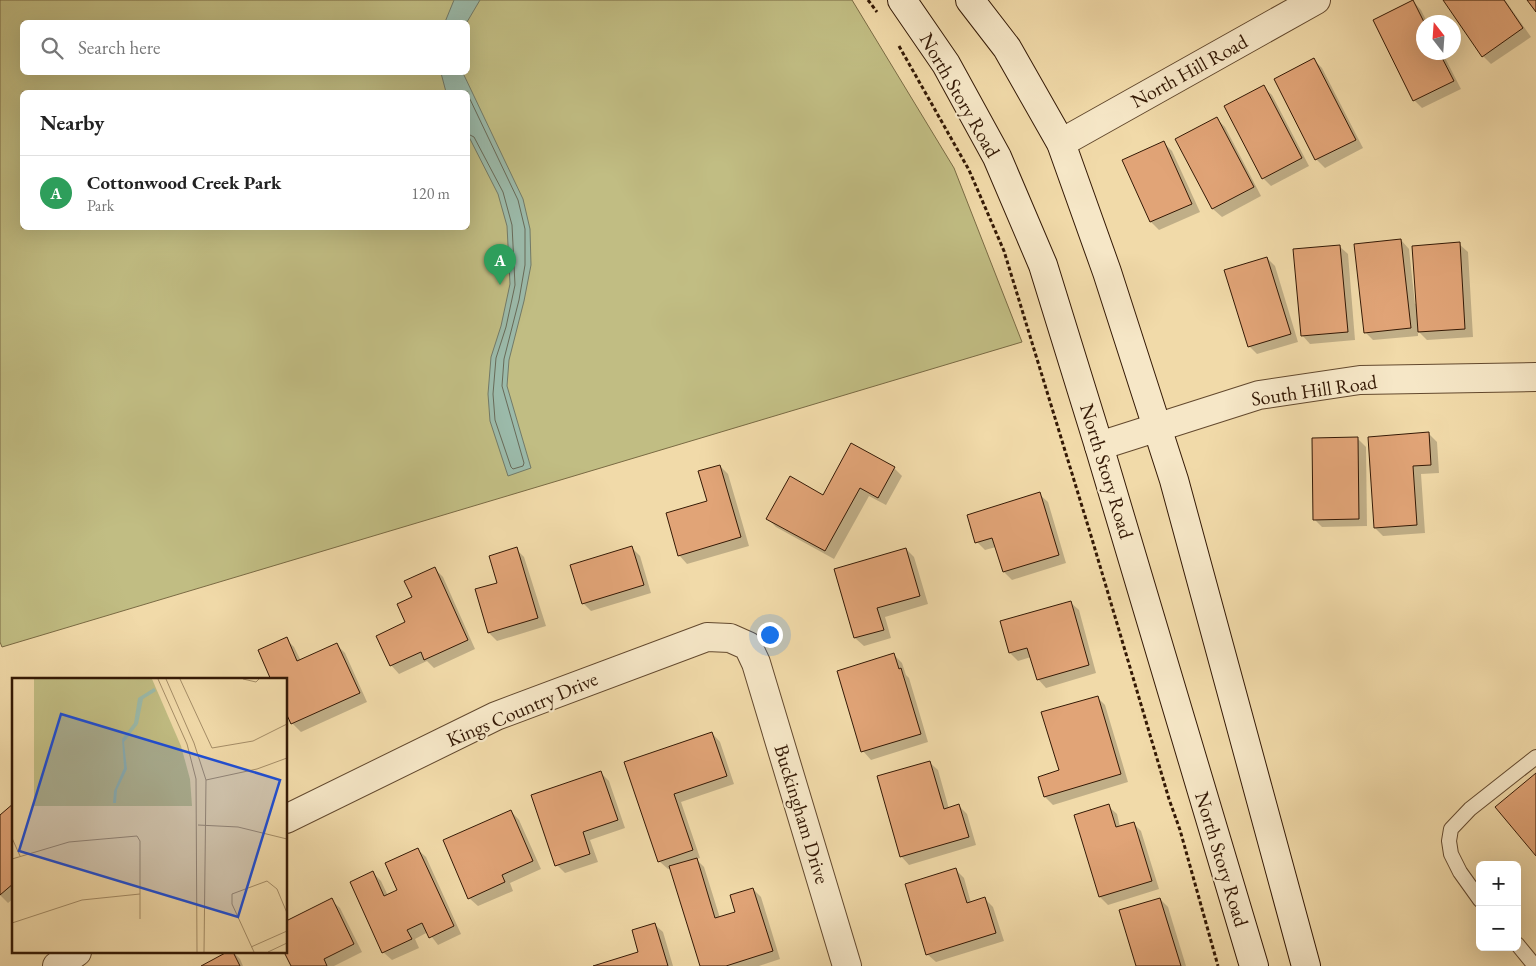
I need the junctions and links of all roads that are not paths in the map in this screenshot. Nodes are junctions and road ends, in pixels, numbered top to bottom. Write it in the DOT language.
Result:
graph roads {
  1 [pos="902,0"];
  2 [pos="970,0"];
  3 [pos="1316,0"];
  4 [pos="1061,143"];
  5 [pos="1536,377"];
  6 [pos="1157,426"];
  7 [pos="1099,446"];
  8 [pos="756,663"];
  9 [pos="1536,757"];
  10 [pos="288,818"];
  11 [pos="1476,894"];
  12 [pos="1521,949"];
  13 [pos="74,954"];
  14 [pos="57,966"];
  15 [pos="847,966"];
  16 [pos="1254,966"];
  17 [pos="1306,966"];
  18 [pos="1535,966"];
  1 -- 7 [label="main road, North Story Road"];
  2 -- 4 [label="main road"];
  3 -- 4 [label="main road, North Hill Road"];
  4 -- 6 [label="main road"];
  5 -- 6 [label="main road, South Hill Road"];
  6 -- 7 [label="main road, South Hill Road"];
  6 -- 17 [label="main road"];
  7 -- 16 [label="main road, North Story Road"];
  8 -- 10 [label="main road, Kings Country Drive"];
  8 -- 15 [label="main road, Buckingham Drive"];
  9 -- 11 [label="lane"];
  12 -- 18 [label="lane"];
  13 -- 14 [label="main road"];
}
